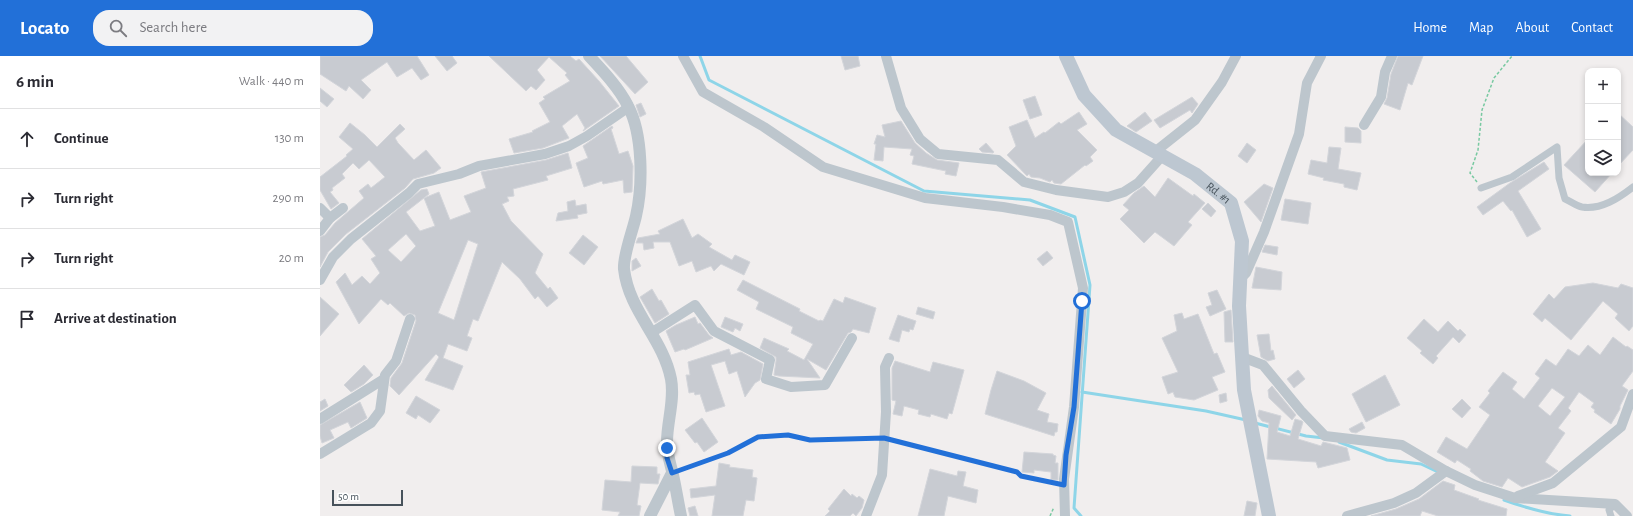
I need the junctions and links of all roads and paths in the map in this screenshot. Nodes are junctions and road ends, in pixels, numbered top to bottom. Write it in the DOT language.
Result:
graph roads {
  1 [pos="589,56"];
  2 [pos="683,56"];
  3 [pos="886,56"];
  4 [pos="1066,56"];
  5 [pos="1236,56"];
  6 [pos="1321,56"];
  7 [pos="1392,56"];
  8 [pos="1512,56"];
  9 [pos="629,107"];
  10 [pos="1364,125"];
  11 [pos="1159,153"];
  12 [pos="1633,187"];
  13 [pos="1481,188"];
  14 [pos="320,208"];
  15 [pos="342,208"];
  16 [pos="330,218"];
  17 [pos="320,231"];
  18 [pos="1241,278"];
  19 [pos="320,280"];
  20 [pos="410,319"];
  21 [pos="652,334"];
  22 [pos="852,338"];
  23 [pos="1242,357"];
  24 [pos="889,358"];
  25 [pos="384,379"];
  26 [pos="1633,394"];
  27 [pos="320,419"];
  28 [pos="884,438"];
  29 [pos="320,454"];
  30 [pos="1446,471"];
  31 [pos="672,473"];
  32 [pos="1064,485"];
  33 [pos="1515,498"];
  34 [pos="1056,504"];
  35 [pos="1615,504"];
  36 [pos="650,516"];
  37 [pos="681,516"];
  38 [pos="866,516"];
  39 [pos="1050,516"];
  40 [pos="1065,516"];
  41 [pos="1269,516"];
  42 [pos="1347,516"];
  43 [pos="1611,516"];
  44 [pos="1627,516"];
  1 -- 9 [label="street"];
  2 -- 32 [label="street"];
  3 -- 11 [label="street"];
  4 -- 11 [label="main road, Rd. #1"];
  5 -- 11 [label="street"];
  6 -- 18 [label="street"];
  7 -- 10 [label="street"];
  8 -- 13 [label="path"];
  9 -- 19 [label="street"];
  9 -- 21 [label="street"];
  11 -- 18 [label="main road, Rd. #1"];
  12 -- 13 [label="street"];
  14 -- 16 [label="street"];
  15 -- 16 [label="street"];
  16 -- 17 [label="street"];
  18 -- 23 [label="main road, Rd. #1"];
  20 -- 25 [label="street"];
  21 -- 22 [label="street"];
  21 -- 31 [label="street"];
  23 -- 30 [label="street"];
  23 -- 41 [label="main road, Rd. #1"];
  24 -- 28 [label="street"];
  25 -- 27 [label="street"];
  25 -- 29 [label="street"];
  26 -- 33 [label="street"];
  28 -- 31 [label="path"];
  28 -- 32 [label="path"];
  28 -- 38 [label="street"];
  30 -- 33 [label="street"];
  30 -- 42 [label="street"];
  31 -- 36 [label="street"];
  31 -- 37 [label="street"];
  32 -- 40 [label="street"];
  33 -- 35 [label="street"];
  34 -- 39 [label="path"];
  35 -- 43 [label="street"];
  35 -- 44 [label="street"];
}
